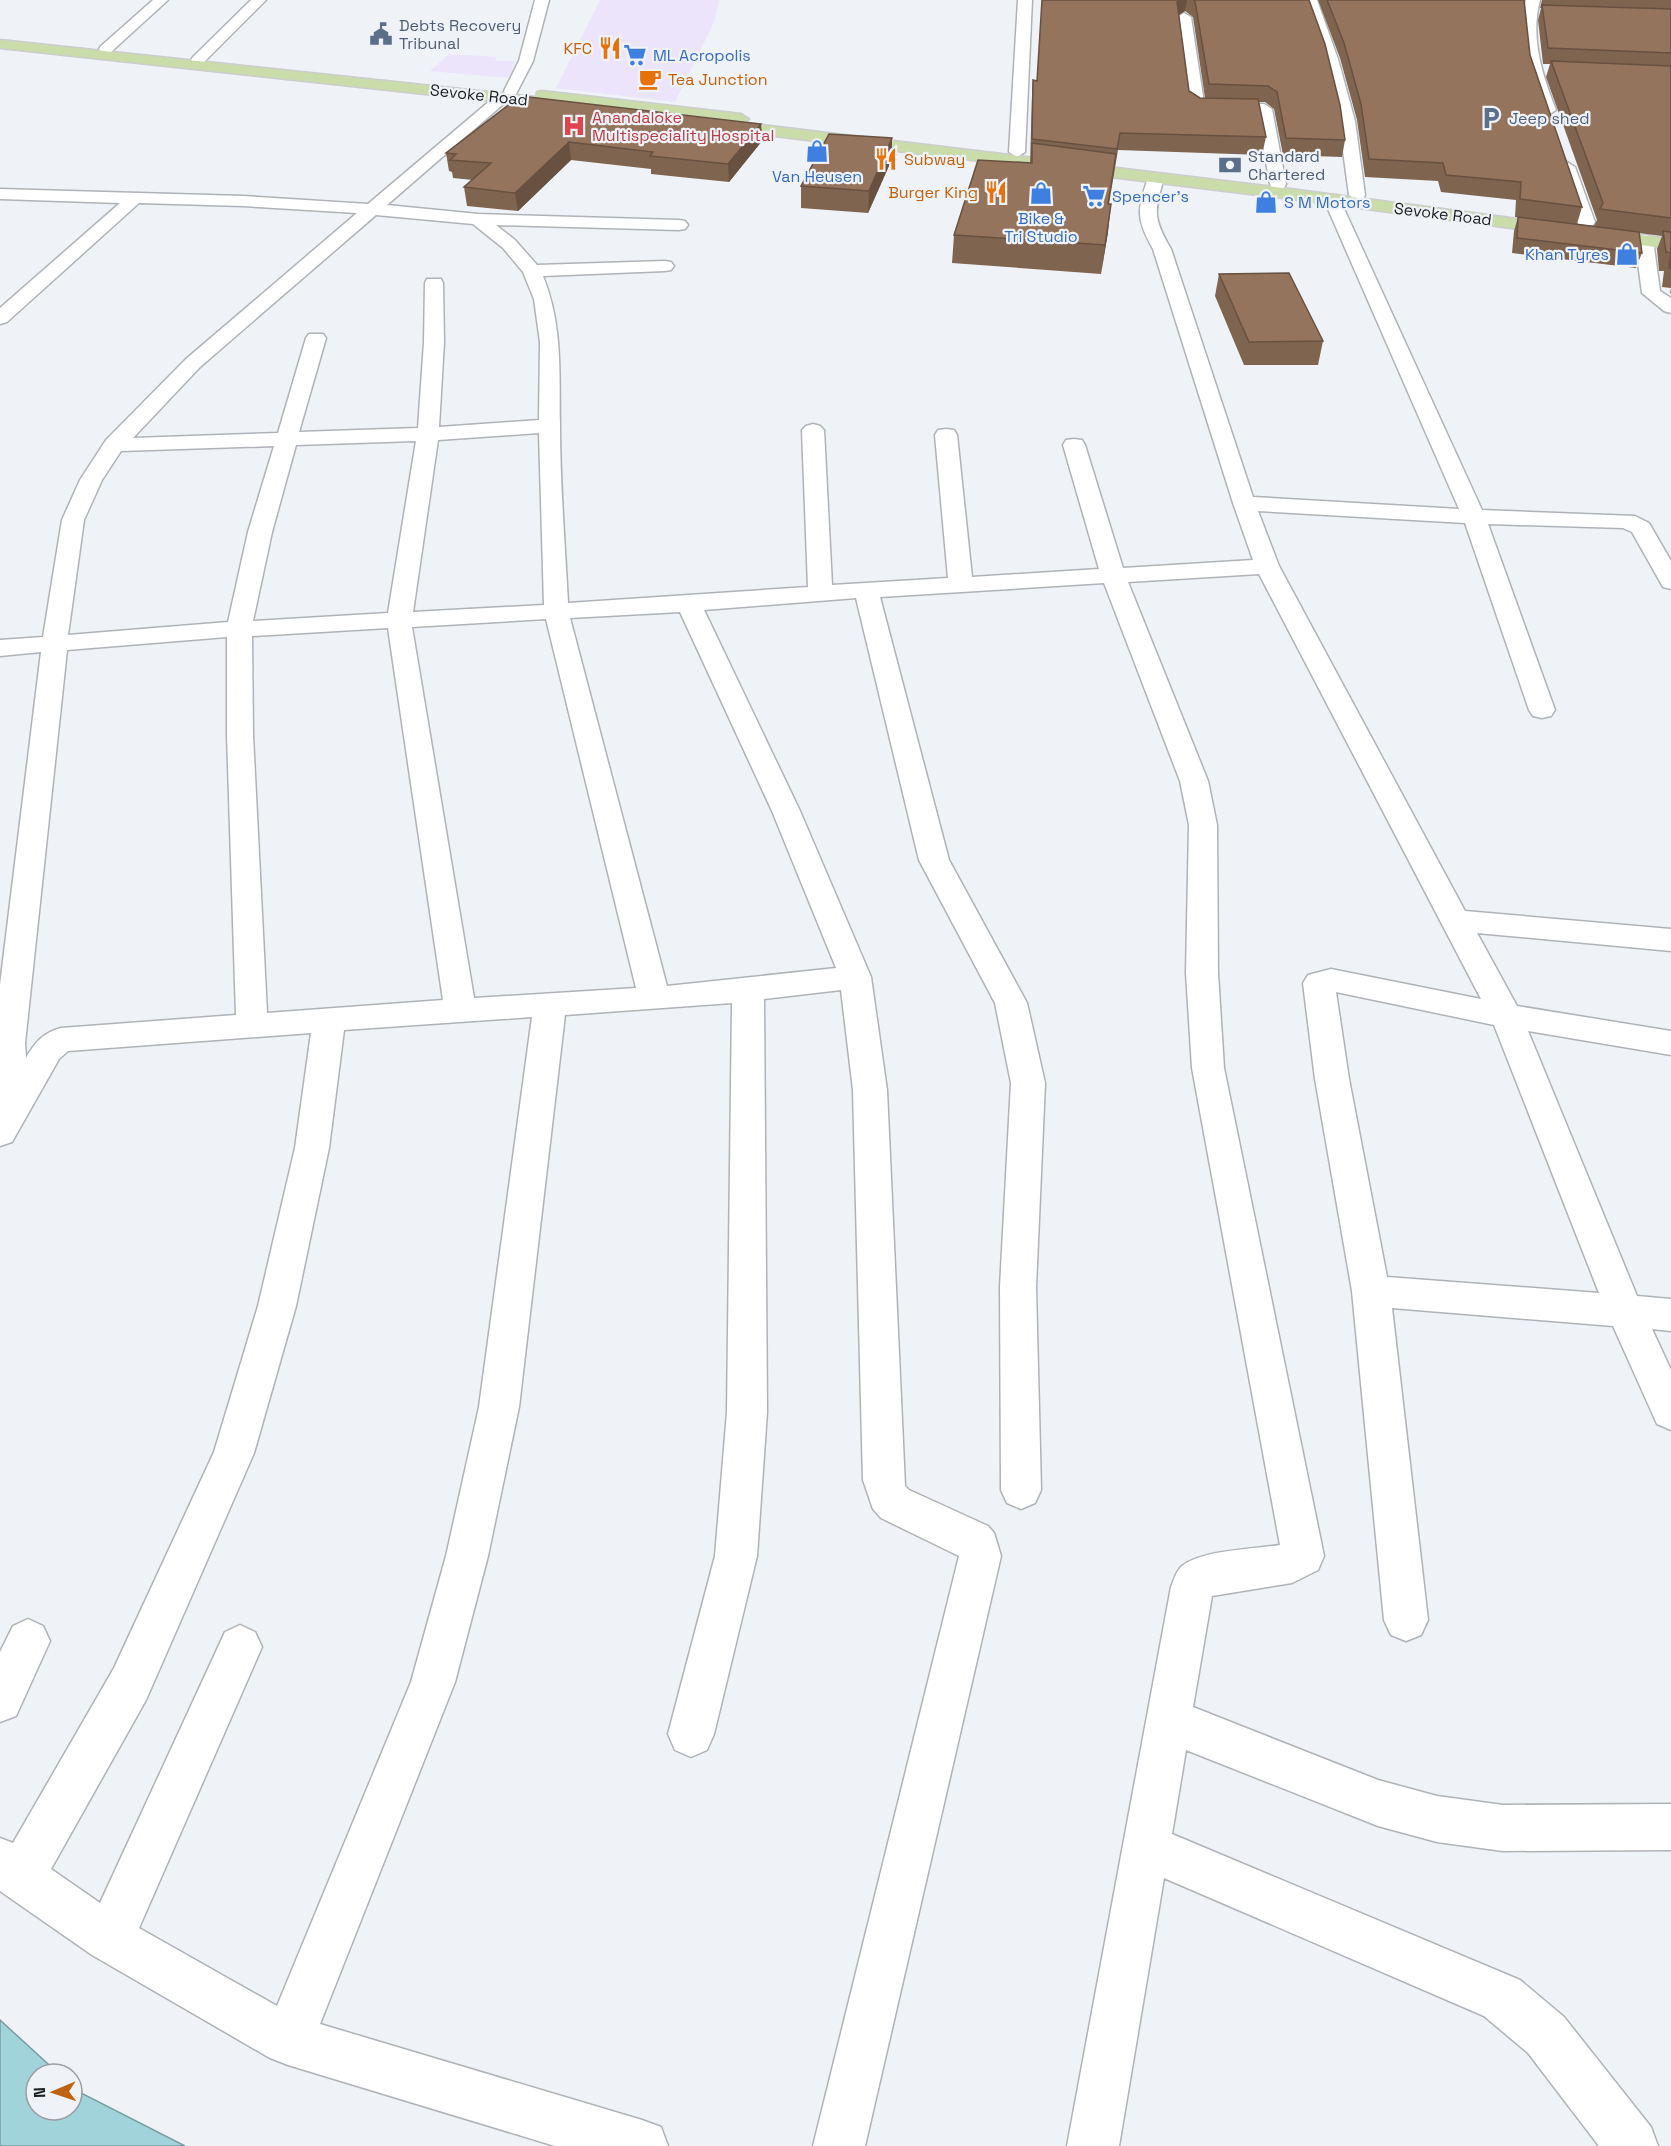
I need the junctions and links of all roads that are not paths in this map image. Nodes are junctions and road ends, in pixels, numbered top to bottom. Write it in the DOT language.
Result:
graph roads {
  1 [pos="160,0"];
  2 [pos="259,0"];
  3 [pos="542,0"];
  4 [pos="1025,0"];
  5 [pos="1310,0"];
  6 [pos="1530,10"];
  7 [pos="1184,16"];
  8 [pos="0,36"];
  9 [pos="0,44"];
  10 [pos="106,49"];
  11 [pos="198,60"];
  12 [pos="507,94"];
  13 [pos="1553,125"];
  14 [pos="1015,157"];
  15 [pos="1564,157"];
  16 [pos="1156,178"];
  17 [pos="1278,184"];
  18 [pos="0,194"];
  19 [pos="1357,195"];
  20 [pos="135,198"];
  21 [pos="1332,200"];
  22 [pos="372,209"];
  23 [pos="478,219"];
  24 [pos="679,225"];
  25 [pos="1588,227"];
  26 [pos="1671,234"];
  27 [pos="1644,240"];
  28 [pos="1671,244"];
  29 [pos="665,266"];
  30 [pos="532,271"];
  31 [pos="434,283"];
  32 [pos="1671,307"];
  33 [pos="0,318"];
  34 [pos="316,338"];
  35 [pos="549,426"];
  36 [pos="813,430"];
  37 [pos="428,434"];
  38 [pos="946,435"];
  39 [pos="287,439"];
  40 [pos="114,445"];
  41 [pos="1074,445"];
  42 [pos="1244,503"];
  43 [pos="1474,517"];
  44 [pos="1267,566"];
  45 [pos="1113,575"];
  46 [pos="1671,582"];
  47 [pos="960,585"];
  48 [pos="866,591"];
  49 [pos="820,593"];
  50 [pos="689,604"];
  51 [pos="556,612"];
  52 [pos="399,621"];
  53 [pos="239,629"];
  54 [pos="56,642"];
  55 [pos="0,648"];
  56 [pos="1542,710"];
  57 [pos="1456,921"];
  58 [pos="1671,940"];
  59 [pos="855,978"];
  60 [pos="748,990"];
  61 [pos="654,998"];
  62 [pos="550,1004"];
  63 [pos="460,1010"];
  64 [pos="1506,1016"];
  65 [pos="329,1020"];
  66 [pos="252,1026"];
  67 [pos="1671,1043"];
  68 [pos="6,1123"];
  69 [pos="1371,1291"];
  70 [pos="1624,1310"];
  71 [pos="1671,1315"];
  72 [pos="1671,1412"];
  73 [pos="1021,1490"];
  74 [pos="1406,1620"];
  75 [pos="28,1641"];
  76 [pos="240,1647"];
  77 [pos="0,1700"];
  78 [pos="1168,1720"];
  79 [pos="691,1734"];
  80 [pos="1671,1827"];
  81 [pos="1145,1846"];
  82 [pos="11,1868"];
  83 [pos="109,1938"];
  84 [pos="288,2040"];
  85 [pos="642,2146"];
  86 [pos="839,2146"];
  87 [pos="1093,2146"];
  88 [pos="1632,2146"];
  1 -- 10 [label="street"];
  2 -- 11 [label="street"];
  3 -- 12 [label="street"];
  4 -- 14 [label="street"];
  5 -- 19 [label="street"];
  6 -- 13 [label="street"];
  7 -- 17 [label="street"];
  8 -- 10 [label="main road, Sevoke Road"];
  9 -- 12 [label="main road, Sevoke Road"];
  10 -- 11 [label="main road, Sevoke Road"];
  11 -- 12 [label="main road, Sevoke Road"];
  12 -- 14 [label="main road, Sevoke Road"];
  12 -- 22 [label="street"];
  14 -- 16 [label="main road, Sevoke Road"];
  14 -- 17 [label="main road, Sevoke Road"];
  15 -- 25 [label="street"];
  16 -- 21 [label="main road, Sevoke Road"];
  16 -- 42 [label="street"];
  17 -- 19 [label="main road, Sevoke Road"];
  18 -- 20 [label="street"];
  19 -- 25 [label="main road, Sevoke Road"];
  20 -- 22 [label="street"];
  20 -- 33 [label="street"];
  21 -- 25 [label="main road, Sevoke Road"];
  21 -- 43 [label="street"];
  22 -- 23 [label="street"];
  22 -- 40 [label="street"];
  23 -- 24 [label="street"];
  23 -- 30 [label="street"];
  25 -- 26 [label="main road, Sevoke Road"];
  25 -- 27 [label="main road, Sevoke Road"];
  27 -- 28 [label="main road, Sevoke Road"];
  27 -- 32 [label="street"];
  29 -- 30 [label="street"];
  30 -- 35 [label="street"];
  31 -- 37 [label="street"];
  34 -- 39 [label="street"];
  35 -- 37 [label="street"];
  35 -- 51 [label="street"];
  36 -- 49 [label="street"];
  37 -- 39 [label="street"];
  37 -- 52 [label="street"];
  38 -- 47 [label="street"];
  39 -- 40 [label="street"];
  39 -- 53 [label="street"];
  40 -- 54 [label="street"];
  41 -- 45 [label="street"];
  42 -- 43 [label="street"];
  42 -- 44 [label="street"];
  43 -- 46 [label="street"];
  43 -- 56 [label="street"];
  44 -- 45 [label="street"];
  44 -- 57 [label="street"];
  45 -- 47 [label="street"];
  45 -- 78 [label="street"];
  47 -- 48 [label="street"];
  48 -- 49 [label="street"];
  48 -- 73 [label="street"];
  49 -- 50 [label="street"];
  50 -- 51 [label="street"];
  50 -- 59 [label="street"];
  51 -- 52 [label="street"];
  51 -- 61 [label="street"];
  52 -- 53 [label="street"];
  52 -- 63 [label="street"];
  53 -- 54 [label="street"];
  53 -- 66 [label="street"];
  54 -- 55 [label="street"];
  54 -- 68 [label="street"];
  57 -- 58 [label="street"];
  57 -- 64 [label="street"];
  59 -- 60 [label="street"];
  59 -- 86 [label="street"];
  60 -- 61 [label="street"];
  60 -- 79 [label="street"];
  61 -- 62 [label="street"];
  62 -- 63 [label="street"];
  62 -- 84 [label="street"];
  63 -- 65 [label="street"];
  64 -- 67 [label="street"];
  64 -- 69 [label="street"];
  64 -- 70 [label="street"];
  65 -- 66 [label="street"];
  65 -- 82 [label="street"];
  66 -- 68 [label="street"];
  69 -- 70 [label="street"];
  69 -- 74 [label="street"];
  70 -- 71 [label="street"];
  70 -- 72 [label="street"];
  75 -- 77 [label="street"];
  76 -- 83 [label="street"];
  78 -- 80 [label="street"];
  78 -- 81 [label="street"];
  81 -- 87 [label="street"];
  81 -- 88 [label="street"];
  82 -- 83 [label="street"];
  83 -- 84 [label="street"];
  84 -- 85 [label="street"];
}
